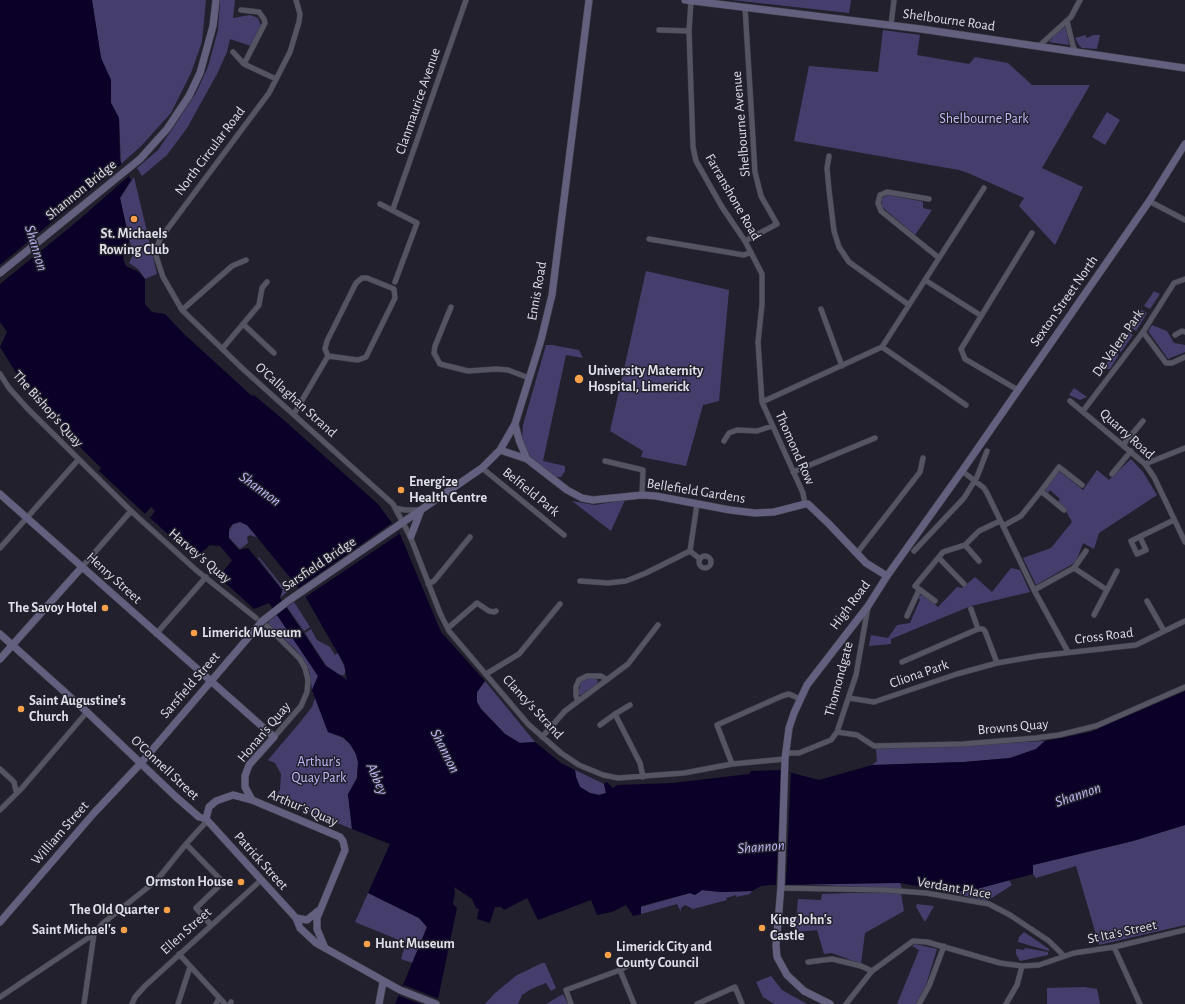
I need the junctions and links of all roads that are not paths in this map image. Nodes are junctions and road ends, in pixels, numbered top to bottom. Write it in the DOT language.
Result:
graph roads {
  1 [pos="216,0"];
  2 [pos="466,0"];
  3 [pos="589,0"];
  4 [pos="688,0"];
  5 [pos="894,0"];
  6 [pos="1080,0"];
  7 [pos="297,1"];
  8 [pos="745,7"];
  9 [pos="241,10"];
  10 [pos="1067,21"];
  11 [pos="891,25"];
  12 [pos="659,30"];
  13 [pos="689,31"];
  14 [pos="1039,46"];
  15 [pos="233,52"];
  16 [pos="1076,52"];
  17 [pos="244,64"];
  18 [pos="1185,68"];
  19 [pos="276,79"];
  20 [pos="1185,144"];
  21 [pos="829,156"];
  22 [pos="984,188"];
  23 [pos="928,200"];
  24 [pos="1149,201"];
  25 [pos="380,204"];
  26 [pos="393,209"];
  27 [pos="1185,220"];
  28 [pos="1032,233"];
  29 [pos="650,239"];
  30 [pos="745,241"];
  31 [pos="751,252"];
  32 [pos="939,258"];
  33 [pos="246,260"];
  34 [pos="0,272"];
  35 [pos="1185,278"];
  36 [pos="925,280"];
  37 [pos="267,282"];
  38 [pos="395,282"];
  39 [pos="908,305"];
  40 [pos="450,307"];
  41 [pos="182,310"];
  42 [pos="822,310"];
  43 [pos="980,315"];
  44 [pos="243,324"];
  45 [pos="1142,332"];
  46 [pos="1185,332"];
  47 [pos="1175,335"];
  48 [pos="882,347"];
  49 [pos="222,349"];
  50 [pos="274,353"];
  51 [pos="328,356"];
  52 [pos="1185,357"];
  53 [pos="842,366"];
  54 [pos="0,374"];
  55 [pos="529,378"];
  56 [pos="1018,390"];
  57 [pos="1070,401"];
  58 [pos="762,402"];
  59 [pos="966,405"];
  60 [pos="1083,411"];
  61 [pos="294,414"];
  62 [pos="1143,421"];
  63 [pos="515,424"];
  64 [pos="772,426"];
  65 [pos="875,438"];
  66 [pos="724,441"];
  67 [pos="1123,445"];
  68 [pos="1185,448"];
  69 [pos="500,450"];
  70 [pos="987,451"];
  71 [pos="1131,451"];
  72 [pos="923,458"];
  73 [pos="528,459"];
  74 [pos="78,460"];
  75 [pos="605,461"];
  76 [pos="1145,464"];
  77 [pos="482,468"];
  78 [pos="962,471"];
  79 [pos="793,472"];
  80 [pos="1112,474"];
  81 [pos="975,480"];
  82 [pos="1082,485"];
  83 [pos="1041,491"];
  84 [pos="0,494"];
  85 [pos="642,495"];
  86 [pos="697,504"];
  87 [pos="805,504"];
  88 [pos="395,508"];
  89 [pos="422,510"];
  90 [pos="1064,510"];
  91 [pos="131,511"];
  92 [pos="26,517"];
  93 [pos="1174,520"];
  94 [pos="1000,521"];
  95 [pos="403,522"];
  96 [pos="1003,526"];
  97 [pos="396,528"];
  98 [pos="564,534"];
  99 [pos="411,536"];
  100 [pos="470,536"];
  101 [pos="1140,537"];
  102 [pos="1185,542"];
  103 [pos="965,545"];
  104 [pos="0,548"];
  105 [pos="690,551"];
  106 [pos="914,551"];
  107 [pos="1086,551"];
  108 [pos="857,553"];
  109 [pos="939,558"];
  110 [pos="700,559"];
  111 [pos="979,562"];
  112 [pos="82,567"];
  113 [pos="1074,568"];
  114 [pos="1116,571"];
  115 [pos="887,576"];
  116 [pos="206,577"];
  117 [pos="580,581"];
  118 [pos="428,584"];
  119 [pos="964,584"];
  120 [pos="919,590"];
  121 [pos="1034,590"];
  122 [pos="1107,590"];
  123 [pos="1147,601"];
  124 [pos="935,602"];
  125 [pos="560,604"];
  126 [pos="868,606"];
  127 [pos="971,609"];
  128 [pos="496,611"];
  129 [pos="1094,615"];
  130 [pos="907,616"];
  131 [pos="858,618"];
  132 [pos="257,621"];
  133 [pos="1185,621"];
  134 [pos="865,623"];
  135 [pos="658,625"];
  136 [pos="267,626"];
  137 [pos="448,628"];
  138 [pos="978,630"];
  139 [pos="1164,631"];
  140 [pos="0,634"];
  141 [pos="156,634"];
  142 [pos="12,645"];
  143 [pos="1068,652"];
  144 [pos="0,659"];
  145 [pos="902,662"];
  146 [pos="996,663"];
  147 [pos="486,674"];
  148 [pos="211,680"];
  149 [pos="607,680"];
  150 [pos="1185,687"];
  151 [pos="849,698"];
  152 [pos="800,699"];
  153 [pos="578,702"];
  154 [pos="630,705"];
  155 [pos="87,712"];
  156 [pos="615,714"];
  157 [pos="600,725"];
  158 [pos="838,732"];
  159 [pos="542,737"];
  160 [pos="274,738"];
  161 [pos="786,760"];
  162 [pos="140,763"];
  163 [pos="732,764"];
  164 [pos="0,769"];
  165 [pos="643,777"];
  166 [pos="16,791"];
  167 [pos="252,800"];
  168 [pos="0,810"];
  169 [pos="207,820"];
  170 [pos="186,844"];
  171 [pos="260,881"];
  172 [pos="781,887"];
  173 [pos="320,909"];
  174 [pos="296,918"];
  175 [pos="0,922"];
  176 [pos="210,925"];
  177 [pos="1185,930"];
  178 [pos="94,934"];
  179 [pos="944,946"];
  180 [pos="1114,947"];
  181 [pos="325,948"];
  182 [pos="179,954"];
  183 [pos="1064,956"];
  184 [pos="634,962"];
  185 [pos="808,962"];
  186 [pos="1022,966"];
  187 [pos="190,968"];
  188 [pos="620,970"];
  189 [pos="872,971"];
  190 [pos="383,982"];
  191 [pos="0,998"];
  192 [pos="219,998"];
  193 [pos="84,1004"];
  194 [pos="132,1004"];
  195 [pos="178,1004"];
  196 [pos="216,1004"];
  197 [pos="225,1004"];
  198 [pos="379,1004"];
  199 [pos="436,1004"];
  200 [pos="571,1004"];
  201 [pos="634,1004"];
  202 [pos="697,1004"];
  203 [pos="742,1004"];
  204 [pos="829,1004"];
  205 [pos="846,1004"];
  206 [pos="919,1004"];
  207 [pos="1006,1004"];
  208 [pos="1140,1004"];
  1 -- 34 [label="main road, Shannon Bridge"];
  2 -- 26 [label="street, Clanmaurice Avenue"];
  3 -- 55 [label="main road, Ennis Road"];
  4 -- 8 [label="main road, Shelbourne Road"];
  4 -- 13 [label="street, Farranshone Road"];
  5 -- 11 [label="street"];
  6 -- 10 [label="street"];
  7 -- 19 [label="street, North Circular Road"];
  8 -- 11 [label="main road, Shelbourne Road"];
  8 -- 30 [label="street, Shelbourne Avenue"];
  9 -- 17 [label="street"];
  10 -- 14 [label="street"];
  10 -- 16 [label="street"];
  11 -- 14 [label="main road, Shelbourne Road"];
  12 -- 13 [label="street"];
  13 -- 30 [label="street, Farranshone Road"];
  14 -- 16 [label="main road, Shelbourne Road"];
  15 -- 17 [label="street"];
  16 -- 18 [label="main road, Shelbourne Road"];
  17 -- 19 [label="street"];
  19 -- 41 [label="street, North Circular Road"];
  20 -- 24 [label="main road, Sexton Street North"];
  21 -- 39 [label="street"];
  22 -- 32 [label="street"];
  23 -- 32 [label="street"];
  24 -- 27 [label="street"];
  24 -- 56 [label="main road, Sexton Street North"];
  25 -- 26 [label="street"];
  26 -- 38 [label="street"];
  28 -- 43 [label="street"];
  29 -- 31 [label="street"];
  30 -- 31 [label="street, Farranshone Road"];
  31 -- 58 [label="street, Farranshone Road"];
  32 -- 36 [label="street"];
  33 -- 41 [label="street"];
  35 -- 45 [label="street, De Valera Park"];
  36 -- 39 [label="street"];
  36 -- 43 [label="street"];
  37 -- 44 [label="street"];
  39 -- 48 [label="street"];
  40 -- 55 [label="street"];
  41 -- 49 [label="street, O'Callaghan Strand"];
  42 -- 53 [label="street"];
  43 -- 56 [label="street"];
  44 -- 49 [label="street"];
  44 -- 50 [label="street"];
  45 -- 52 [label="street"];
  45 -- 60 [label="street, De Valera Park"];
  46 -- 47 [label="street"];
  48 -- 53 [label="street"];
  48 -- 59 [label="street"];
  49 -- 61 [label="street, O'Callaghan Strand"];
  51 -- 51 [label="street"];
  51 -- 61 [label="street"];
  53 -- 58 [label="street"];
  54 -- 74 [label="street, The Bishop's Quay"];
  55 -- 63 [label="main road, Ennis Road"];
  56 -- 78 [label="main road, Sexton Street North"];
  57 -- 60 [label="street"];
  58 -- 64 [label="street, Thomond Row"];
  60 -- 67 [label="street, Quarry Road"];
  61 -- 88 [label="street, O'Callaghan Strand"];
  62 -- 67 [label="street"];
  63 -- 69 [label="main road, Ennis Road"];
  63 -- 73 [label="main road"];
  64 -- 66 [label="street"];
  64 -- 79 [label="street, Thomond Row"];
  65 -- 79 [label="street"];
  67 -- 71 [label="street, Quarry Road"];
  68 -- 76 [label="street"];
  69 -- 73 [label="main road, Bellefield Gardens"];
  69 -- 77 [label="main road, Ennis Road"];
  70 -- 81 [label="street"];
  71 -- 76 [label="street, Quarry Road"];
  71 -- 80 [label="street"];
  72 -- 108 [label="street"];
  73 -- 85 [label="main road, Bellefield Gardens"];
  74 -- 91 [label="street, The Bishop's Quay"];
  74 -- 92 [label="street"];
  75 -- 85 [label="street"];
  76 -- 93 [label="street, Quarry Road"];
  77 -- 89 [label="main road, Ennis Road"];
  77 -- 98 [label="street, Belfield Park"];
  78 -- 81 [label="street, Cross Road"];
  78 -- 115 [label="main road, High Road"];
  79 -- 87 [label="street, Thomond Row"];
  81 -- 94 [label="street, Cross Road"];
  81 -- 106 [label="street"];
  82 -- 83 [label="street"];
  83 -- 90 [label="street"];
  83 -- 96 [label="street"];
  84 -- 92 [label="main road, Henry Street"];
  85 -- 86 [label="main road, Bellefield Gardens"];
  86 -- 87 [label="main road, Bellefield Gardens"];
  86 -- 105 [label="street"];
  87 -- 108 [label="main road"];
  88 -- 89 [label="street"];
  88 -- 95 [label="street, O'Callaghan Strand"];
  89 -- 95 [label="main road, Ennis Road"];
  89 -- 99 [label="main road"];
  91 -- 112 [label="street"];
  91 -- 116 [label="street, Harvey's Quay"];
  92 -- 104 [label="street"];
  92 -- 112 [label="main road, Henry Street"];
  93 -- 101 [label="street"];
  93 -- 102 [label="street, Quarry Road"];
  94 -- 96 [label="street, Cross Road"];
  94 -- 103 [label="street"];
  95 -- 97 [label="main road, Ennis Road"];
  95 -- 99 [label="street, Clancy's Strand"];
  96 -- 121 [label="street, Cross Road"];
  97 -- 132 [label="main road, Sarsfield Bridge"];
  99 -- 118 [label="street, Clancy's Strand"];
  100 -- 118 [label="street"];
  103 -- 109 [label="street"];
  103 -- 111 [label="street"];
  105 -- 110 [label="street"];
  105 -- 117 [label="street"];
  107 -- 113 [label="street"];
  108 -- 115 [label="main road"];
  109 -- 119 [label="street"];
  109 -- 120 [label="street"];
  112 -- 141 [label="main road, Henry Street"];
  112 -- 142 [label="main road"];
  113 -- 121 [label="street"];
  113 -- 122 [label="street"];
  114 -- 122 [label="street, Cross Road"];
  115 -- 126 [label="main road, High Road"];
  116 -- 132 [label="street, Harvey's Quay"];
  116 -- 141 [label="street"];
  118 -- 137 [label="street, Clancy's Strand"];
  120 -- 124 [label="street"];
  120 -- 130 [label="street"];
  121 -- 143 [label="street, Cross Road"];
  122 -- 129 [label="street, Cross Road"];
  123 -- 139 [label="street"];
  125 -- 147 [label="street"];
  126 -- 131 [label="main road, High Road"];
  126 -- 134 [label="street, Thomondgate"];
  127 -- 138 [label="street"];
  128 -- 137 [label="street"];
  131 -- 134 [label="street"];
  131 -- 152 [label="main road, High Road"];
  132 -- 148 [label="main road, Sarsfield Street"];
  133 -- 139 [label="street, Cross Road"];
  134 -- 151 [label="street, Thomondgate"];
  135 -- 149 [label="street"];
  136 -- 160 [label="street, Honan's Quay"];
  137 -- 147 [label="street, Clancy's Strand"];
  138 -- 145 [label="street, Cliona Park"];
  138 -- 146 [label="street"];
  139 -- 143 [label="street, Cross Road"];
  140 -- 142 [label="main road, O'Connell Street"];
  141 -- 148 [label="main road, Henry Street"];
  142 -- 144 [label="main road"];
  142 -- 155 [label="main road, O'Connell Street"];
  143 -- 146 [label="street, Cliona Park"];
  146 -- 151 [label="street, Cliona Park"];
  147 -- 159 [label="street, Clancy's Strand"];
  148 -- 160 [label="main road, Henry Street"];
  148 -- 162 [label="main road, Sarsfield Street"];
  149 -- 153 [label="street"];
  149 -- 153 [label="street"];
  150 -- 158 [label="street, Browns Quay"];
  151 -- 158 [label="street, Thomondgate"];
  152 -- 161 [label="main road, High Road"];
  152 -- 163 [label="street"];
  153 -- 159 [label="street"];
  154 -- 156 [label="street"];
  155 -- 162 [label="main road, O'Connell Street"];
  155 -- 166 [label="street"];
  156 -- 157 [label="street"];
  156 -- 165 [label="street"];
  158 -- 161 [label="street, Thomondgate"];
  159 -- 165 [label="street, Clancy's Strand"];
  160 -- 167 [label="main road, Honan's Quay"];
  161 -- 163 [label="street, Clancy's Strand"];
  161 -- 172 [label="main road, High Road"];
  162 -- 169 [label="main road, O'Connell Street"];
  162 -- 175 [label="main road, William Street"];
  163 -- 165 [label="street, Clancy's Strand"];
  164 -- 166 [label="street"];
  166 -- 168 [label="street"];
  167 -- 169 [label="main road"];
  167 -- 173 [label="main road, Arthur's Quay"];
  169 -- 170 [label="street"];
  169 -- 171 [label="main road, Patrick Street"];
  170 -- 176 [label="street"];
  170 -- 178 [label="street"];
  171 -- 174 [label="main road, Patrick Street"];
  171 -- 176 [label="street, Ellen Street"];
  172 -- 183 [label="street, Verdant Place"];
  172 -- 204 [label="main road, High Road"];
  173 -- 174 [label="main road"];
  173 -- 181 [label="main road"];
  174 -- 181 [label="main road, Patrick Street"];
  176 -- 182 [label="street, Ellen Street"];
  177 -- 180 [label="street, St Ita's Street"];
  178 -- 191 [label="street"];
  178 -- 193 [label="street"];
  179 -- 186 [label="street"];
  179 -- 189 [label="street"];
  179 -- 206 [label="street"];
  180 -- 183 [label="street, St Ita's Street"];
  180 -- 208 [label="street"];
  181 -- 190 [label="main road, Patrick Street"];
  182 -- 187 [label="street"];
  182 -- 194 [label="street, Ellen Street"];
  183 -- 186 [label="street"];
  184 -- 188 [label="street"];
  185 -- 189 [label="street"];
  186 -- 207 [label="street"];
  187 -- 192 [label="street"];
  187 -- 195 [label="street"];
  188 -- 200 [label="street"];
  188 -- 201 [label="street"];
  189 -- 205 [label="street"];
  190 -- 198 [label="main road"];
  190 -- 199 [label="main road, Patrick Street"];
  192 -- 196 [label="street"];
  192 -- 197 [label="street"];
  202 -- 203 [label="street"];
}
